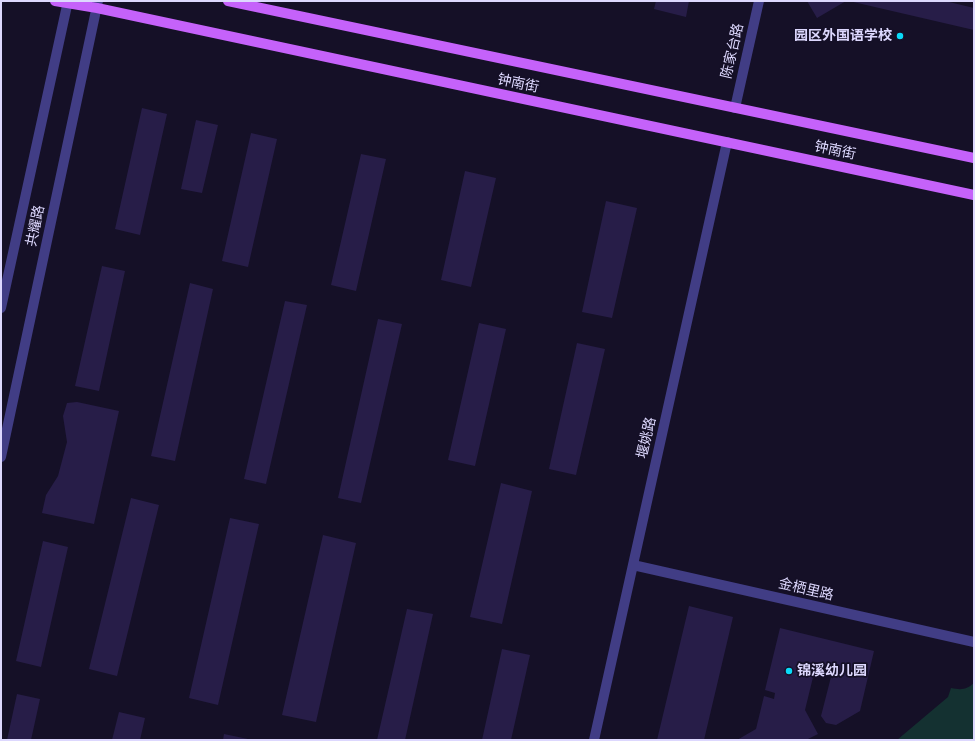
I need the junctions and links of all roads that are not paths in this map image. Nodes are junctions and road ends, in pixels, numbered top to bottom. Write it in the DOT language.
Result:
graph roads {
  1 [pos="55,1"];
  2 [pos="228,1"];
  3 [pos="759,1"];
  4 [pos="67,2"];
  5 [pos="98,5"];
  6 [pos="735,108"];
  7 [pos="727,142"];
  8 [pos="974,158"];
  9 [pos="974,195"];
  10 [pos="1,308"];
  11 [pos="1,457"];
  12 [pos="633,565"];
  13 [pos="974,642"];
  14 [pos="594,740"];
  1 -- 4 [label="main road, 钟南街"];
  2 -- 6 [label="main road, 钟南街"];
  3 -- 6 [label="street, 陈家台路"];
  4 -- 5 [label="main road, 钟南街"];
  4 -- 10 [label="street, 共耀路"];
  5 -- 7 [label="main road, 钟南街"];
  5 -- 11 [label="street, 共耀路"];
  6 -- 8 [label="main road, 钟南街"];
  7 -- 9 [label="main road, 钟南街"];
  7 -- 12 [label="street, 堰姚路"];
  12 -- 13 [label="street, 金栖里路"];
  12 -- 14 [label="street, 堰姚路"];
}
